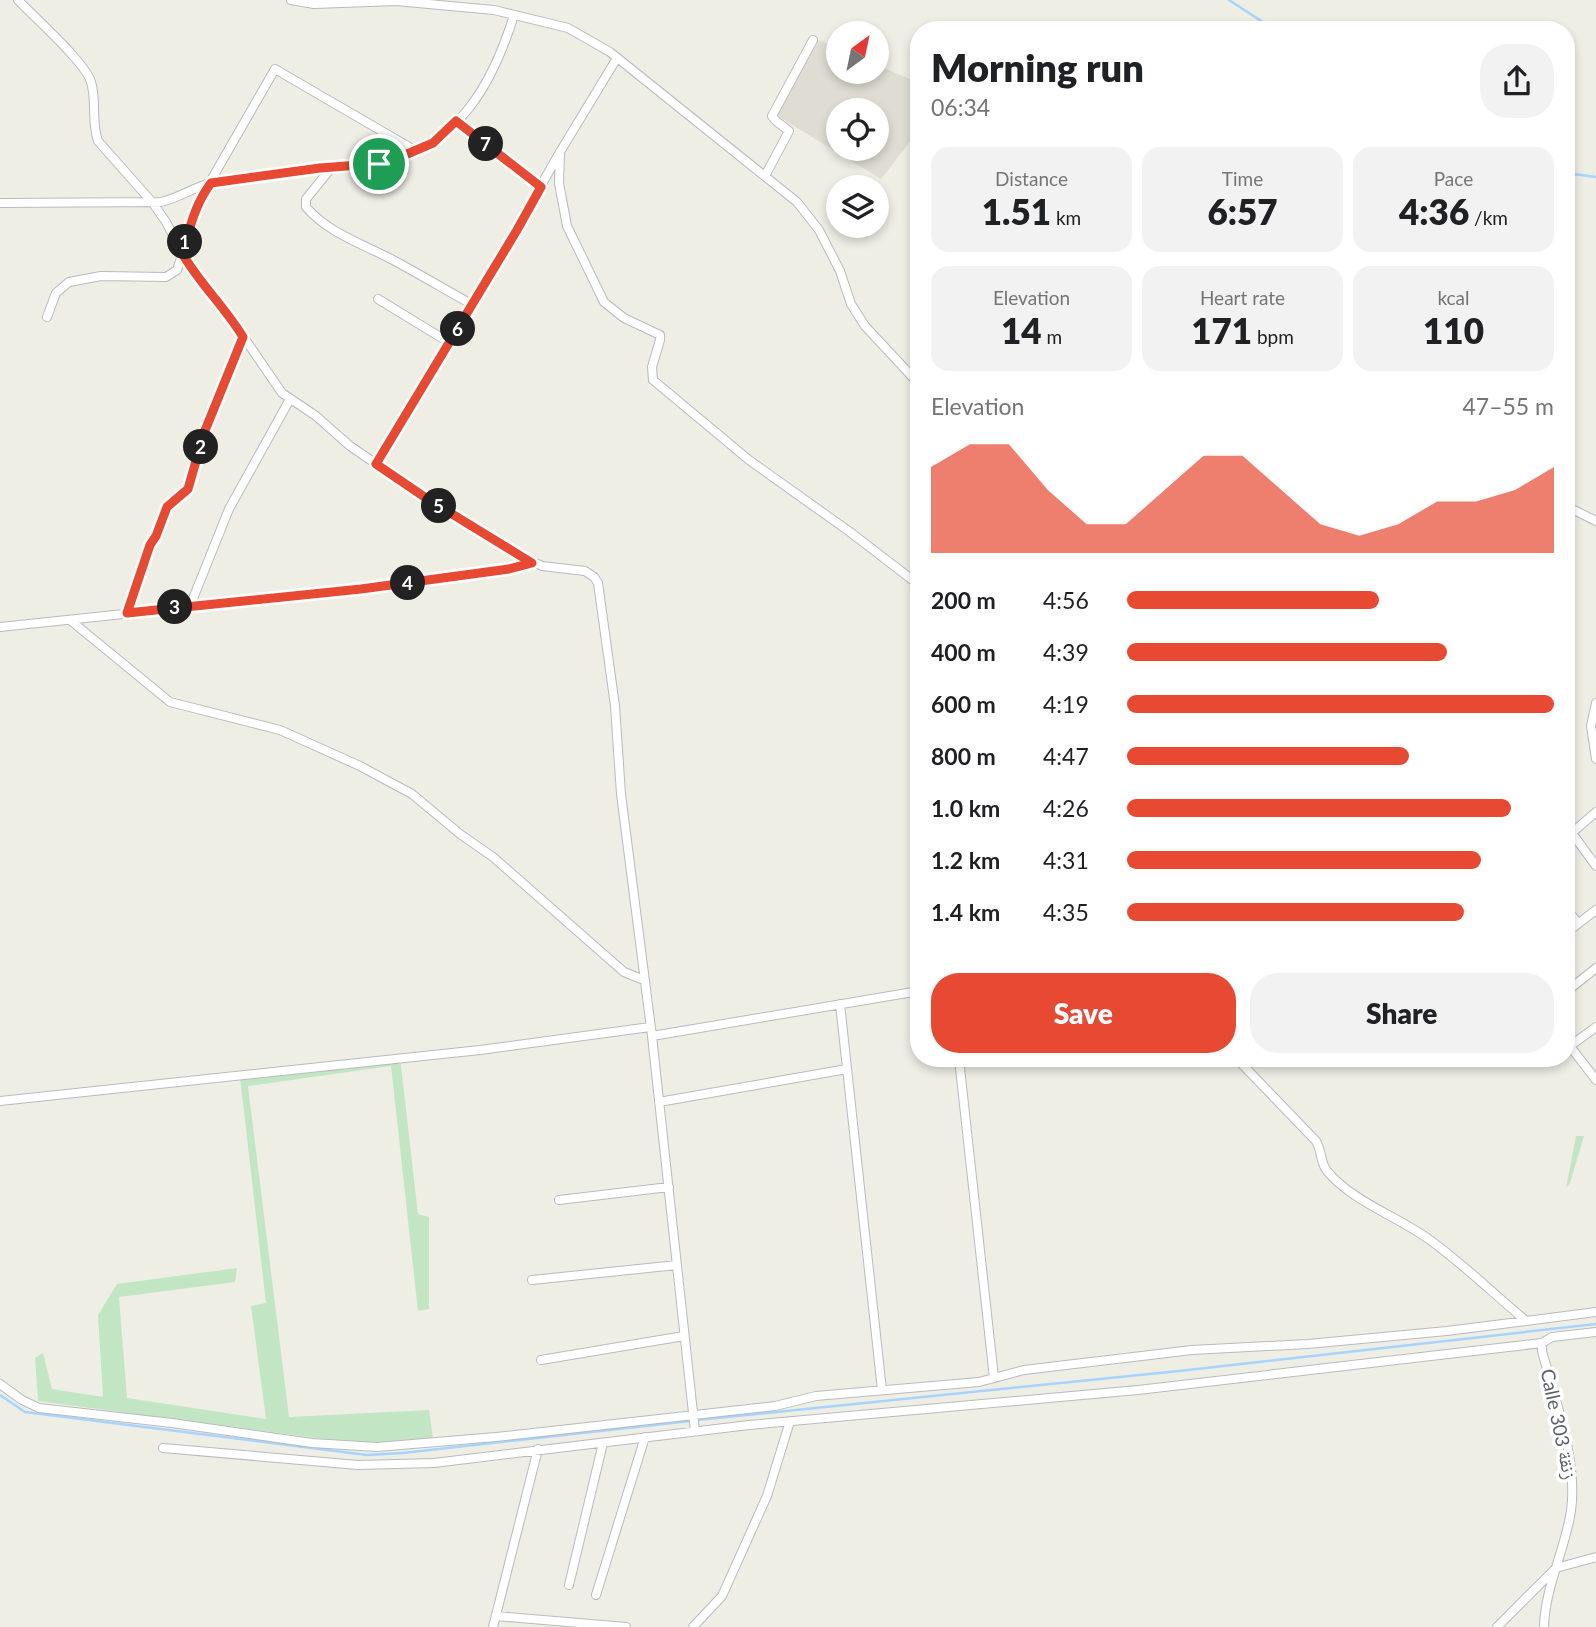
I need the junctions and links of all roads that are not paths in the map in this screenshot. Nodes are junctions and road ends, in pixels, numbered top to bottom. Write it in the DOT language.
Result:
graph roads {
  1 [pos="18,0"];
  2 [pos="291,0"];
  3 [pos="330,2"];
  4 [pos="514,15"];
  5 [pos="813,40"];
  6 [pos="617,58"];
  7 [pos="456,121"];
  8 [pos="416,151"];
  9 [pos="560,152"];
  10 [pos="332,167"];
  11 [pos="765,176"];
  12 [pos="211,183"];
  13 [pos="541,187"];
  14 [pos="0,202"];
  15 [pos="152,202"];
  16 [pos="182,253"];
  17 [pos="378,299"];
  18 [pos="473,305"];
  19 [pos="47,317"];
  20 [pos="243,337"];
  21 [pos="450,343"];
  22 [pos="910,374"];
  23 [pos="290,399"];
  24 [pos="376,464"];
  25 [pos="1575,510"];
  26 [pos="1596,521"];
  27 [pos="532,563"];
  28 [pos="910,578"];
  29 [pos="190,606"];
  30 [pos="127,613"];
  31 [pos="70,620"];
  32 [pos="0,627"];
  33 [pos="1596,703"];
  34 [pos="1596,759"];
  35 [pos="1596,812"];
  36 [pos="1575,830"];
  37 [pos="1575,842"];
  38 [pos="1596,866"];
  39 [pos="1596,911"];
  40 [pos="1575,919"];
  41 [pos="1578,923"];
  42 [pos="1575,926"];
  43 [pos="1596,968"];
  44 [pos="644,980"];
  45 [pos="1575,985"];
  46 [pos="910,993"];
  47 [pos="840,1004"];
  48 [pos="1596,1027"];
  49 [pos="651,1032"];
  50 [pos="1575,1039"];
  51 [pos="1575,1052"];
  52 [pos="959,1067"];
  53 [pos="1245,1067"];
  54 [pos="847,1069"];
  55 [pos="1596,1080"];
  56 [pos="0,1101"];
  57 [pos="659,1102"];
  58 [pos="669,1187"];
  59 [pos="559,1200"];
  60 [pos="677,1265"];
  61 [pos="532,1280"];
  62 [pos="1596,1312"];
  63 [pos="1525,1320"];
  64 [pos="1596,1332"];
  65 [pos="684,1336"];
  66 [pos="1542,1343"];
  67 [pos="541,1360"];
  68 [pos="994,1378"];
  69 [pos="0,1384"];
  70 [pos="882,1390"];
  71 [pos="790,1421"];
  72 [pos="695,1422"];
  73 [pos="645,1437"];
  74 [pos="603,1443"];
  75 [pos="163,1448"];
  76 [pos="538,1449"];
  77 [pos="1596,1558"];
  78 [pos="1556,1569"];
  79 [pos="569,1585"];
  80 [pos="596,1595"];
  81 [pos="496,1616"];
  82 [pos="493,1627"];
  83 [pos="626,1627"];
  84 [pos="693,1627"];
  85 [pos="1497,1627"];
  86 [pos="1544,1627"];
  1 -- 15 [label="street"];
  2 -- 3 [label="street"];
  3 -- 4 [label="street"];
  4 -- 6 [label="street"];
  4 -- 7 [label="street"];
  5 -- 11 [label="street"];
  6 -- 9 [label="street"];
  6 -- 11 [label="street"];
  7 -- 8 [label="street"];
  7 -- 13 [label="street"];
  8 -- 10 [label="street"];
  8 -- 12 [label="street"];
  9 -- 13 [label="street"];
  9 -- 28 [label="street"];
  10 -- 12 [label="street"];
  10 -- 18 [label="street"];
  11 -- 22 [label="street"];
  12 -- 15 [label="street"];
  12 -- 16 [label="street"];
  13 -- 18 [label="street"];
  14 -- 15 [label="street"];
  15 -- 16 [label="street"];
  16 -- 19 [label="street"];
  16 -- 20 [label="street"];
  17 -- 21 [label="street"];
  18 -- 21 [label="street"];
  20 -- 23 [label="street"];
  20 -- 30 [label="street"];
  21 -- 24 [label="street"];
  23 -- 24 [label="street"];
  23 -- 29 [label="street"];
  24 -- 27 [label="street"];
  25 -- 26 [label="street"];
  27 -- 29 [label="street"];
  27 -- 44 [label="street"];
  29 -- 30 [label="street"];
  30 -- 31 [label="street"];
  31 -- 32 [label="street"];
  31 -- 44 [label="street"];
  33 -- 34 [label="street"];
  35 -- 36 [label="street"];
  37 -- 38 [label="street"];
  39 -- 41 [label="street"];
  40 -- 41 [label="street"];
  41 -- 42 [label="street"];
  43 -- 45 [label="street"];
  44 -- 49 [label="street"];
  46 -- 47 [label="street"];
  47 -- 49 [label="street"];
  47 -- 54 [label="street"];
  48 -- 50 [label="street"];
  49 -- 56 [label="street"];
  49 -- 57 [label="street"];
  51 -- 55 [label="street"];
  52 -- 68 [label="street"];
  53 -- 63 [label="street"];
  54 -- 57 [label="street"];
  54 -- 70 [label="street"];
  57 -- 58 [label="street"];
  58 -- 59 [label="street"];
  58 -- 60 [label="street"];
  60 -- 61 [label="street"];
  60 -- 65 [label="street"];
  62 -- 63 [label="street"];
  63 -- 68 [label="street"];
  64 -- 66 [label="street"];
  65 -- 67 [label="street"];
  65 -- 72 [label="street"];
  66 -- 71 [label="street"];
  66 -- 78 [label="street, Calle 303 زنقة"];
  68 -- 70 [label="street"];
  69 -- 72 [label="street"];
  70 -- 72 [label="street"];
  71 -- 72 [label="street"];
  71 -- 84 [label="street"];
  72 -- 73 [label="street"];
  73 -- 74 [label="street"];
  73 -- 80 [label="street"];
  74 -- 76 [label="street"];
  74 -- 79 [label="street"];
  75 -- 76 [label="street"];
  76 -- 81 [label="street"];
  77 -- 78 [label="street"];
  78 -- 85 [label="street"];
  78 -- 86 [label="street, Calle 303 زنقة"];
  81 -- 82 [label="street"];
  81 -- 83 [label="street"];
}
